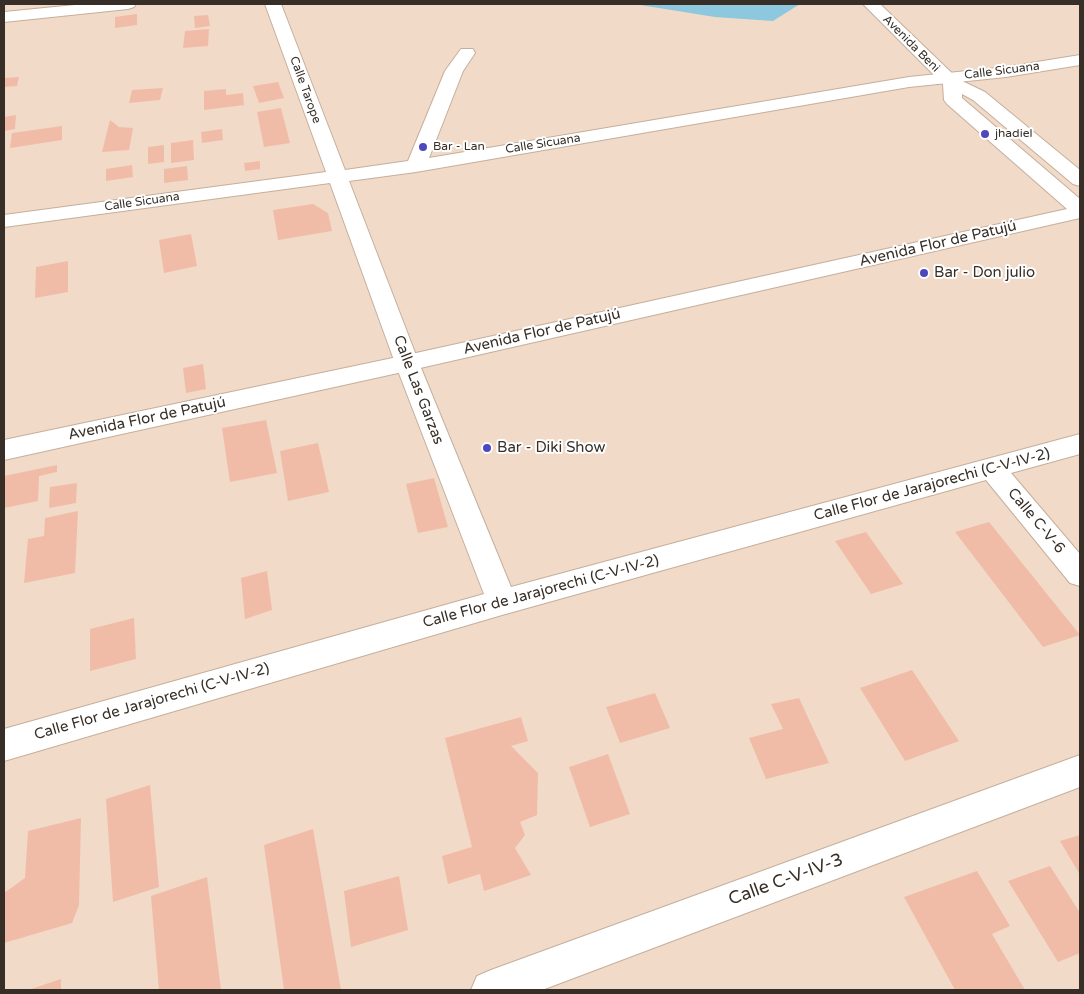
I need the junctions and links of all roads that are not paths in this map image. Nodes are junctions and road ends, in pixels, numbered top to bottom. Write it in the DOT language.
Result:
graph roads {
  1 [pos="128,4"];
  2 [pos="273,4"];
  3 [pos="871,4"];
  4 [pos="4,17"];
  5 [pos="467,53"];
  6 [pos="1080,60"];
  7 [pos="948,80"];
  8 [pos="416,166"];
  9 [pos="338,177"];
  10 [pos="1080,180"];
  11 [pos="1080,210"];
  12 [pos="4,221"];
  13 [pos="407,362"];
  14 [pos="1080,444"];
  15 [pos="4,450"];
  16 [pos="992,469"];
  17 [pos="1080,574"];
  18 [pos="502,602"];
  19 [pos="4,745"];
  20 [pos="1080,771"];
  21 [pos="491,990"];
  1 -- 4 [label="street"];
  2 -- 9 [label="street, Calle Tarope"];
  3 -- 7 [label="street, Avenida Beni"];
  5 -- 8 [label="street"];
  6 -- 7 [label="street, Calle Sicuana"];
  7 -- 8 [label="street, Calle Sicuana"];
  7 -- 10 [label="street, Avenida Beni"];
  7 -- 11 [label="street, Avenida Beni"];
  8 -- 9 [label="street, Calle Sicuana"];
  9 -- 12 [label="street, Calle Sicuana"];
  9 -- 13 [label="street, Calle Las Garzas"];
  11 -- 13 [label="street, Avenida Flor de Patujú"];
  13 -- 15 [label="street, Avenida Flor de Patujú"];
  13 -- 18 [label="street, Calle Las Garzas"];
  14 -- 16 [label="street, Calle Flor de Jarajorechi (C-V-IV-2)"];
  16 -- 17 [label="street, Calle C-V-6"];
  16 -- 18 [label="street, Calle Flor de Jarajorechi (C-V-IV-2)"];
  18 -- 19 [label="street, Calle Flor de Jarajorechi (C-V-IV-2)"];
  20 -- 21 [label="street, Calle C-V-IV-3"];
}
